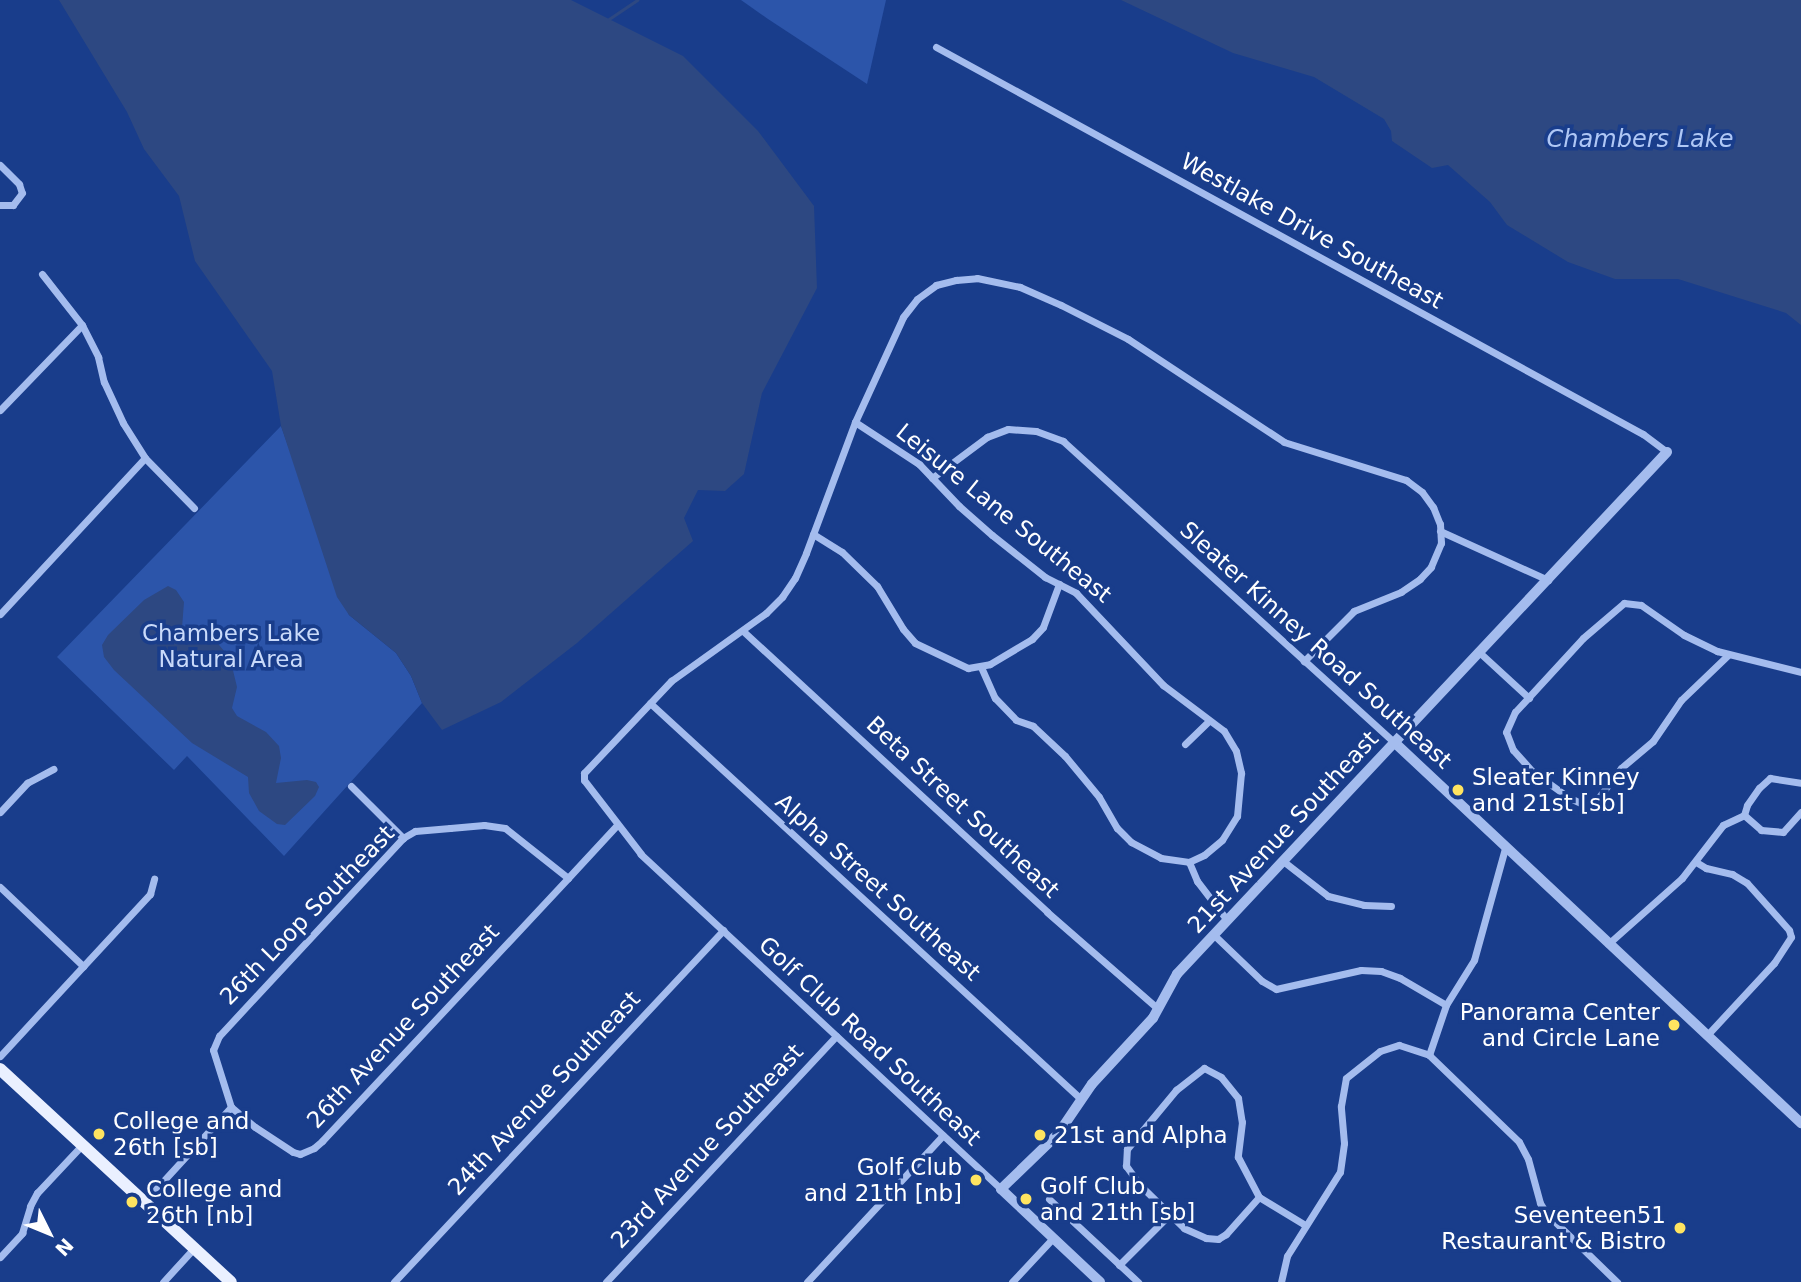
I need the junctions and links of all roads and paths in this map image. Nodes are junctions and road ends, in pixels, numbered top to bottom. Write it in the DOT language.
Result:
graph roads {
  1 [pos="936,47"];
  2 [pos="0,165"];
  3 [pos="0,205"];
  4 [pos="42,274"];
  5 [pos="82,325"];
  6 [pos="0,410"];
  7 [pos="855,422"];
  8 [pos="1667,453"];
  9 [pos="145,458"];
  10 [pos="932,478"];
  11 [pos="194,508"];
  12 [pos="1440,531"];
  13 [pos="813,534"];
  14 [pos="1548,580"];
  15 [pos="1059,584"];
  16 [pos="0,614"];
  17 [pos="743,631"];
  18 [pos="1479,652"];
  19 [pos="1728,655"];
  20 [pos="1304,661"];
  21 [pos="981,667"];
  22 [pos="1801,672"];
  23 [pos="1529,698"];
  24 [pos="650,703"];
  25 [pos="1209,721"];
  26 [pos="1394,742"];
  27 [pos="1185,744"];
  28 [pos="53,769"];
  29 [pos="1801,783"];
  30 [pos="351,786"];
  31 [pos="0,812"];
  32 [pos="1801,812"];
  33 [pos="1744,815"];
  34 [pos="617,825"];
  35 [pos="403,838"];
  36 [pos="1505,848"];
  37 [pos="1283,861"];
  38 [pos="1189,862"];
  39 [pos="1696,862"];
  40 [pos="568,878"];
  41 [pos="154,879"];
  42 [pos="0,887"];
  43 [pos="1391,906"];
  44 [pos="1227,920"];
  45 [pos="723,930"];
  46 [pos="1214,935"];
  47 [pos="1608,944"];
  48 [pos="83,966"];
  49 [pos="1446,1005"];
  50 [pos="1158,1010"];
  51 [pos="1707,1035"];
  52 [pos="836,1036"];
  53 [pos="1429,1055"];
  54 [pos="0,1056"];
  55 [pos="0,1069"];
  56 [pos="1080,1099"];
  57 [pos="231,1107"];
  58 [pos="1801,1123"];
  59 [pos="943,1135"];
  60 [pos="82,1145"];
  61 [pos="1001,1189"];
  62 [pos="1259,1197"];
  63 [pos="1049,1199"];
  64 [pos="144,1202"];
  65 [pos="1169,1214"];
  66 [pos="1305,1225"];
  67 [pos="1054,1238"];
  68 [pos="194,1248"];
  69 [pos="0,1257"];
  70 [pos="1119,1265"];
  71 [pos="163,1282"];
  72 [pos="231,1282"];
  73 [pos="394,1282"];
  74 [pos="606,1282"];
  75 [pos="807,1282"];
  76 [pos="1012,1282"];
  77 [pos="1101,1282"];
  78 [pos="1138,1282"];
  79 [pos="1281,1282"];
  80 [pos="1617,1282"];
  1 -- 8 [label="street, Westlake Drive Southeast"];
  2 -- 3 [label="street"];
  4 -- 5 [label="street"];
  5 -- 6 [label="street"];
  5 -- 9 [label="street"];
  7 -- 10 [label="street, Leisure Lane Southeast"];
  7 -- 12 [label="street"];
  7 -- 13 [label="street"];
  8 -- 14 [label="street, 21st Avenue Southeast"];
  9 -- 11 [label="street"];
  9 -- 16 [label="street"];
  10 -- 15 [label="street, Leisure Lane Southeast"];
  10 -- 20 [label="street, Sleater Kinney Road Southeast"];
  12 -- 14 [label="street"];
  12 -- 20 [label="street"];
  13 -- 17 [label="street"];
  13 -- 21 [label="street"];
  14 -- 18 [label="street, 21st Avenue Southeast"];
  15 -- 21 [label="street"];
  15 -- 25 [label="street, Leisure Lane Southeast"];
  17 -- 24 [label="street"];
  17 -- 50 [label="street, Beta Street Southeast"];
  18 -- 23 [label="street"];
  18 -- 26 [label="street, 21st Avenue Southeast"];
  19 -- 22 [label="street"];
  19 -- 23 [label="street"];
  19 -- 23 [label="street"];
  20 -- 26 [label="street, Sleater Kinney Road Southeast"];
  21 -- 38 [label="street"];
  24 -- 34 [label="street, Golf Club Road Southeast"];
  24 -- 56 [label="street, Alpha Street Southeast"];
  25 -- 27 [label="street"];
  25 -- 38 [label="street, Leisure Lane Southeast"];
  26 -- 36 [label="street, Sleater Kinney Road Southeast"];
  26 -- 37 [label="street, 21st Avenue Southeast"];
  28 -- 31 [label="street"];
  29 -- 33 [label="street"];
  30 -- 35 [label="street"];
  32 -- 33 [label="street"];
  33 -- 39 [label="street"];
  34 -- 40 [label="street, 26th Avenue Southeast"];
  34 -- 45 [label="street, Golf Club Road Southeast"];
  35 -- 40 [label="street, 26th Loop Southeast"];
  35 -- 57 [label="street, 26th Loop Southeast"];
  36 -- 47 [label="street, Sleater Kinney Road Southeast"];
  36 -- 49 [label="street"];
  37 -- 43 [label="street"];
  37 -- 44 [label="street, 21st Avenue Southeast"];
  38 -- 44 [label="street"];
  39 -- 47 [label="street"];
  39 -- 51 [label="street"];
  40 -- 57 [label="street, 26th Avenue Southeast"];
  41 -- 48 [label="street"];
  42 -- 48 [label="street"];
  44 -- 46 [label="street, 21st Avenue Southeast"];
  45 -- 52 [label="street, Golf Club Road Southeast"];
  45 -- 73 [label="street, 24th Avenue Southeast"];
  46 -- 49 [label="street"];
  46 -- 50 [label="street, 21st Avenue Southeast"];
  47 -- 51 [label="street, Sleater Kinney Road Southeast"];
  48 -- 54 [label="street"];
  49 -- 53 [label="street"];
  50 -- 56 [label="street, 21st Avenue Southeast"];
  51 -- 58 [label="street, Sleater Kinney Road Southeast"];
  52 -- 59 [label="street, Golf Club Road Southeast"];
  52 -- 74 [label="street, 23rd Avenue Southeast"];
  53 -- 66 [label="street"];
  53 -- 80 [label="street"];
  55 -- 60 [label="main road"];
  56 -- 61 [label="street, 21st Avenue Southeast"];
  57 -- 64 [label="street"];
  59 -- 61 [label="street, Golf Club Road Southeast"];
  59 -- 75 [label="street"];
  60 -- 64 [label="main road"];
  60 -- 69 [label="street"];
  61 -- 67 [label="street, Golf Club Road Southeast"];
  62 -- 65 [label="street"];
  62 -- 65 [label="street"];
  62 -- 66 [label="street"];
  63 -- 70 [label="street"];
  64 -- 68 [label="main road"];
  65 -- 70 [label="street"];
  66 -- 79 [label="street"];
  67 -- 76 [label="street"];
  67 -- 77 [label="street, Golf Club Road Southeast"];
  68 -- 71 [label="street"];
  68 -- 72 [label="main road"];
  70 -- 78 [label="street"];
}
